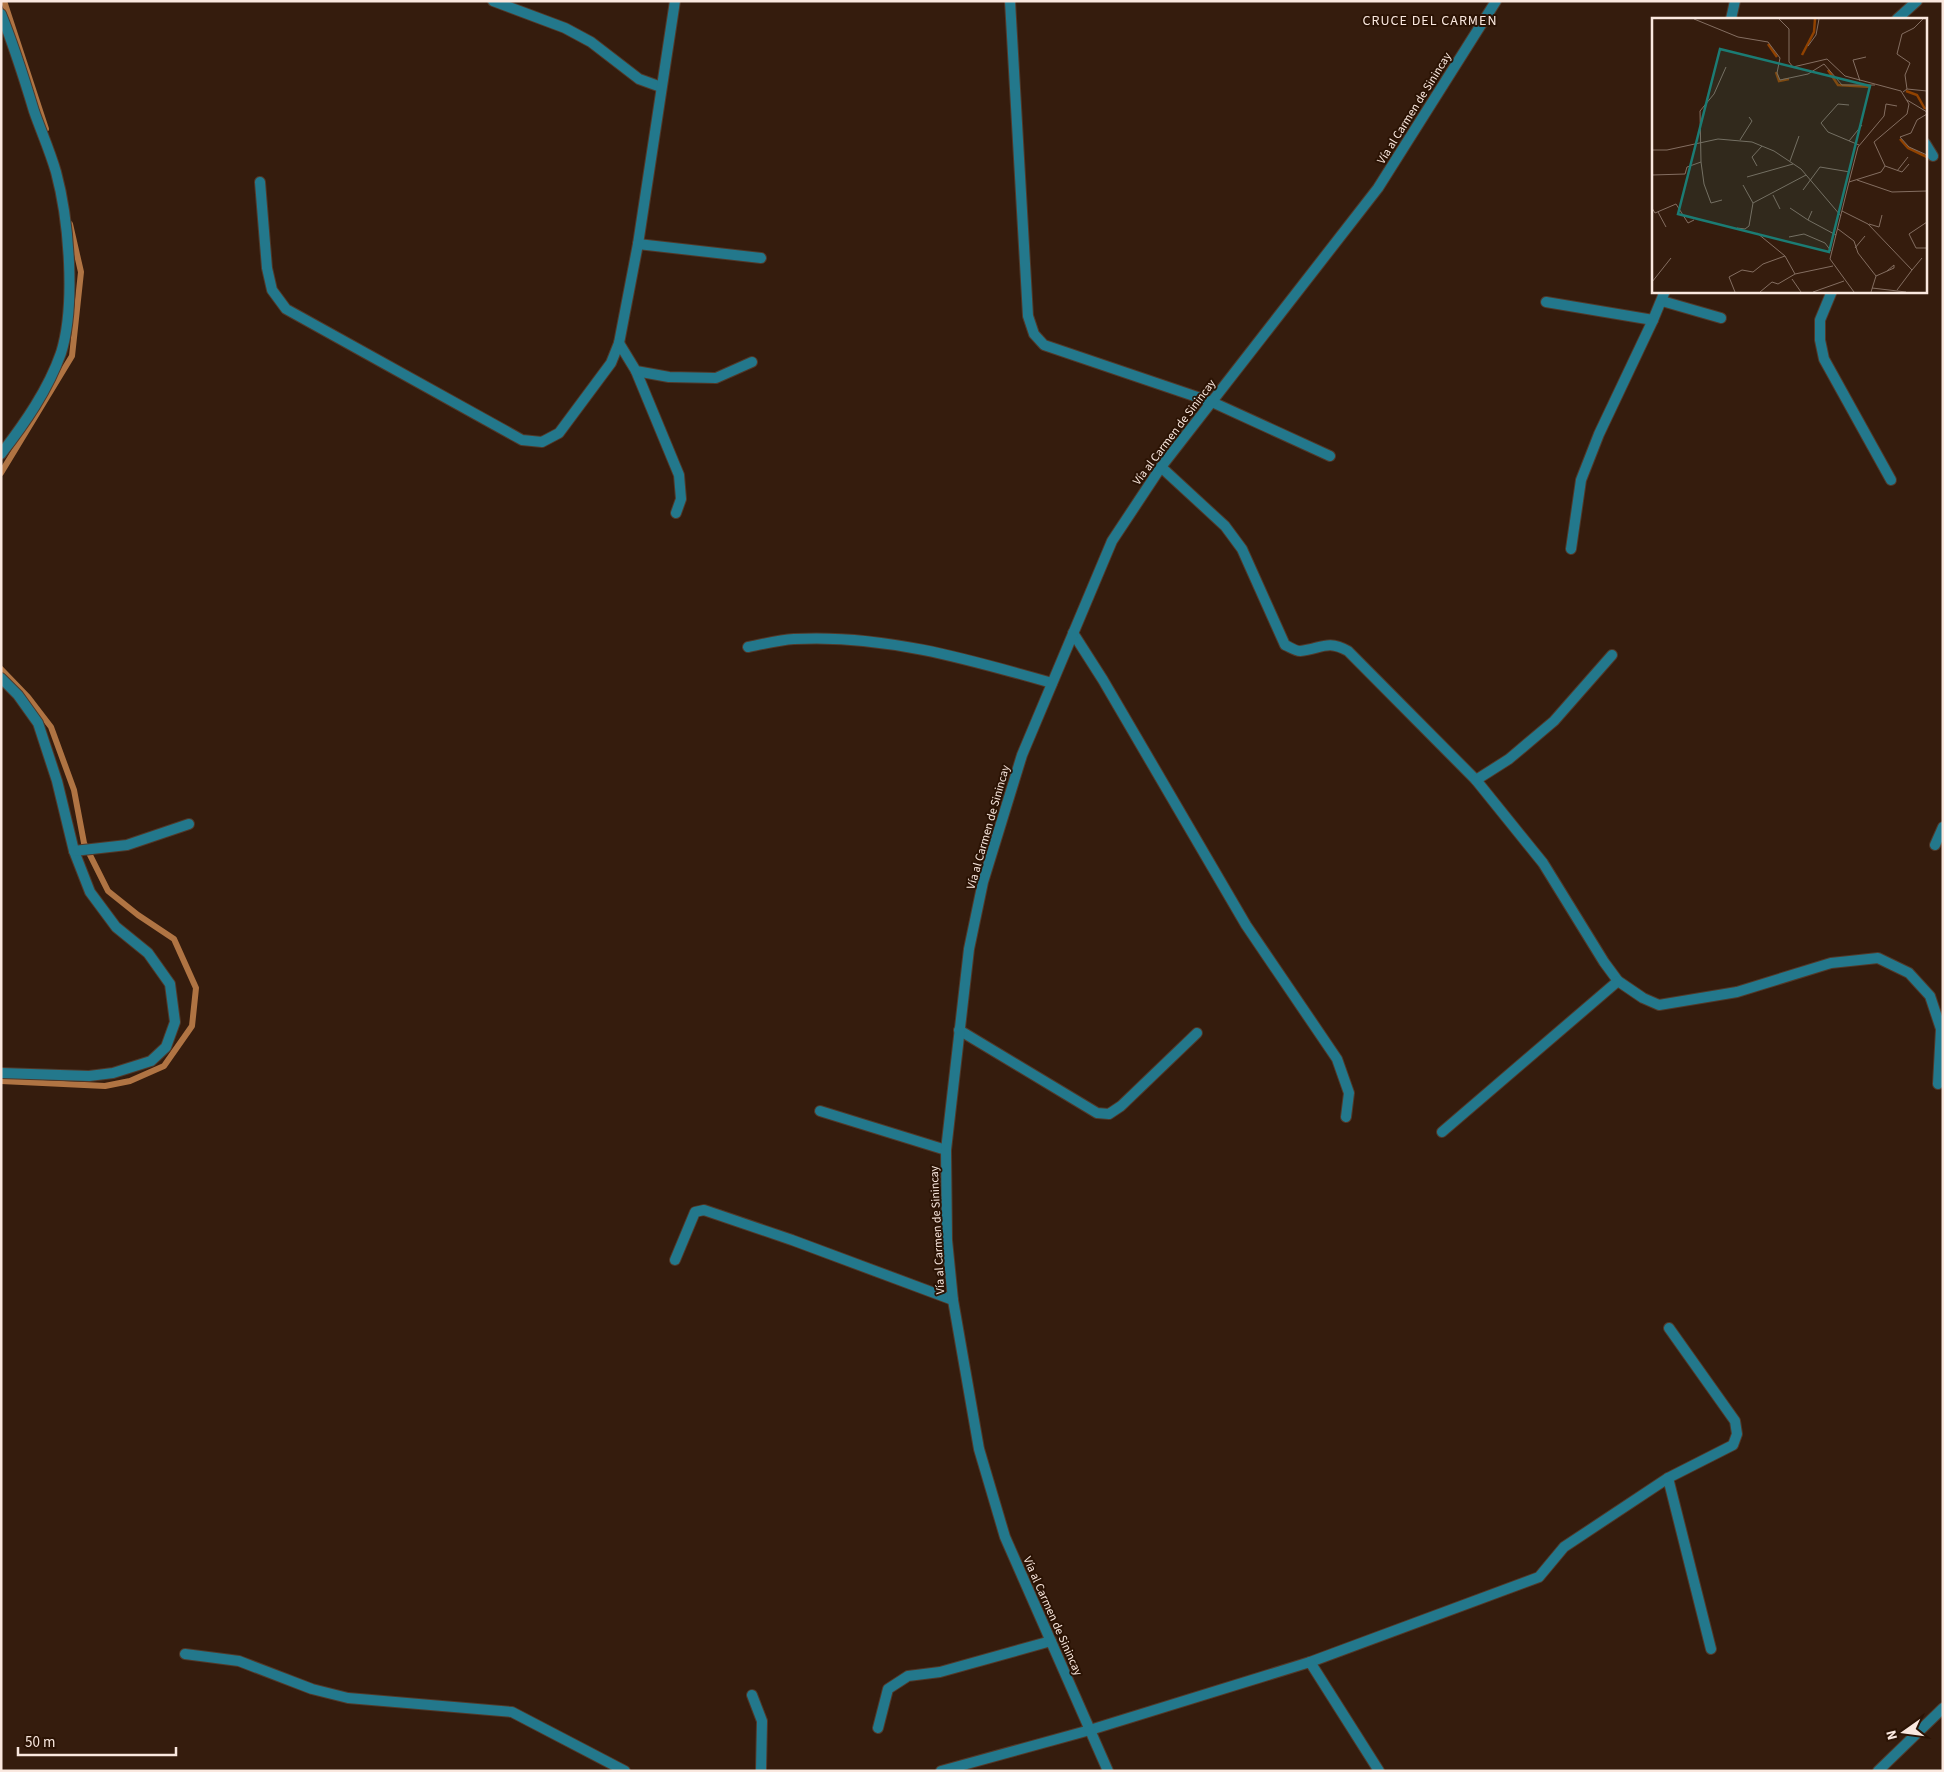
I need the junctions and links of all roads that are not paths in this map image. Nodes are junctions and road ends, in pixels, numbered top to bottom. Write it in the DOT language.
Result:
graph roads {
  1 [pos="493,1"];
  2 [pos="675,1"];
  3 [pos="1010,1"];
  4 [pos="1496,1"];
  5 [pos="1735,1"];
  6 [pos="1917,1"];
  7 [pos="1,14"];
  8 [pos="1731,18"];
  9 [pos="1898,18"];
  10 [pos="661,87"];
  11 [pos="1926,145"];
  12 [pos="1933,156"];
  13 [pos="260,182"];
  14 [pos="638,244"];
  15 [pos="761,258"];
  16 [pos="1832,292"];
  17 [pos="1664,296"];
  18 [pos="1546,302"];
  19 [pos="1721,318"];
  20 [pos="1653,320"];
  21 [pos="619,343"];
  22 [pos="752,362"];
  23 [pos="636,371"];
  24 [pos="1212,402"];
  25 [pos="1,454"];
  26 [pos="1330,456"];
  27 [pos="1161,467"];
  28 [pos="1891,480"];
  29 [pos="676,513"];
  30 [pos="1571,550"];
  31 [pos="1073,633"];
  32 [pos="748,647"];
  33 [pos="1612,655"];
  34 [pos="1,678"];
  35 [pos="1052,683"];
  36 [pos="1476,780"];
  37 [pos="189,824"];
  38 [pos="1943,827"];
  39 [pos="1935,845"];
  40 [pos="74,851"];
  41 [pos="1618,981"];
  42 [pos="959,1030"];
  43 [pos="1197,1033"];
  44 [pos="1,1073"];
  45 [pos="1938,1084"];
  46 [pos="820,1111"];
  47 [pos="1346,1116"];
  48 [pos="1442,1132"];
  49 [pos="946,1150"];
  50 [pos="675,1260"];
  51 [pos="953,1300"];
  52 [pos="1669,1328"];
  53 [pos="1668,1478"];
  54 [pos="1051,1642"];
  55 [pos="1711,1649"];
  56 [pos="185,1654"];
  57 [pos="1310,1662"];
  58 [pos="752,1695"];
  59 [pos="1943,1708"];
  60 [pos="878,1728"];
  61 [pos="1090,1730"];
  62 [pos="625,1771"];
  63 [pos="762,1771"];
  64 [pos="941,1771"];
  65 [pos="1108,1771"];
  66 [pos="1379,1771"];
  67 [pos="1878,1771"];
  1 -- 10 [label="street"];
  2 -- 10 [label="street"];
  3 -- 24 [label="street"];
  4 -- 24 [label="street, Vía al Carmen de Sinincay"];
  5 -- 8 [label="street"];
  6 -- 9 [label="street"];
  7 -- 25 [label="street"];
  10 -- 14 [label="street"];
  11 -- 12 [label="street"];
  13 -- 21 [label="street"];
  14 -- 15 [label="street"];
  14 -- 21 [label="street"];
  16 -- 28 [label="street"];
  17 -- 19 [label="street"];
  17 -- 20 [label="street"];
  18 -- 20 [label="street"];
  20 -- 30 [label="street"];
  21 -- 23 [label="street"];
  22 -- 23 [label="street"];
  23 -- 29 [label="street"];
  24 -- 26 [label="street"];
  24 -- 27 [label="street, Vía al Carmen de Sinincay"];
  27 -- 31 [label="street, Vía al Carmen de Sinincay"];
  27 -- 36 [label="street"];
  31 -- 35 [label="street, Vía al Carmen de Sinincay"];
  31 -- 47 [label="street"];
  32 -- 35 [label="street"];
  33 -- 36 [label="street"];
  34 -- 40 [label="street"];
  35 -- 42 [label="street, Vía al Carmen de Sinincay"];
  36 -- 41 [label="street"];
  37 -- 40 [label="street"];
  38 -- 39 [label="street"];
  40 -- 44 [label="street"];
  41 -- 45 [label="street"];
  41 -- 48 [label="street"];
  42 -- 43 [label="street"];
  42 -- 49 [label="street, Vía al Carmen de Sinincay"];
  46 -- 49 [label="street"];
  49 -- 51 [label="street, Vía al Carmen de Sinincay"];
  50 -- 51 [label="street"];
  51 -- 54 [label="street, Vía al Carmen de Sinincay"];
  52 -- 53 [label="street"];
  53 -- 55 [label="street"];
  53 -- 57 [label="street"];
  54 -- 60 [label="street"];
  54 -- 61 [label="street, Vía al Carmen de Sinincay"];
  56 -- 62 [label="street"];
  57 -- 61 [label="street"];
  57 -- 66 [label="street"];
  58 -- 63 [label="street"];
  59 -- 67 [label="street"];
  61 -- 64 [label="street"];
  61 -- 65 [label="street, Vía al Carmen de Sinincay"];
}
